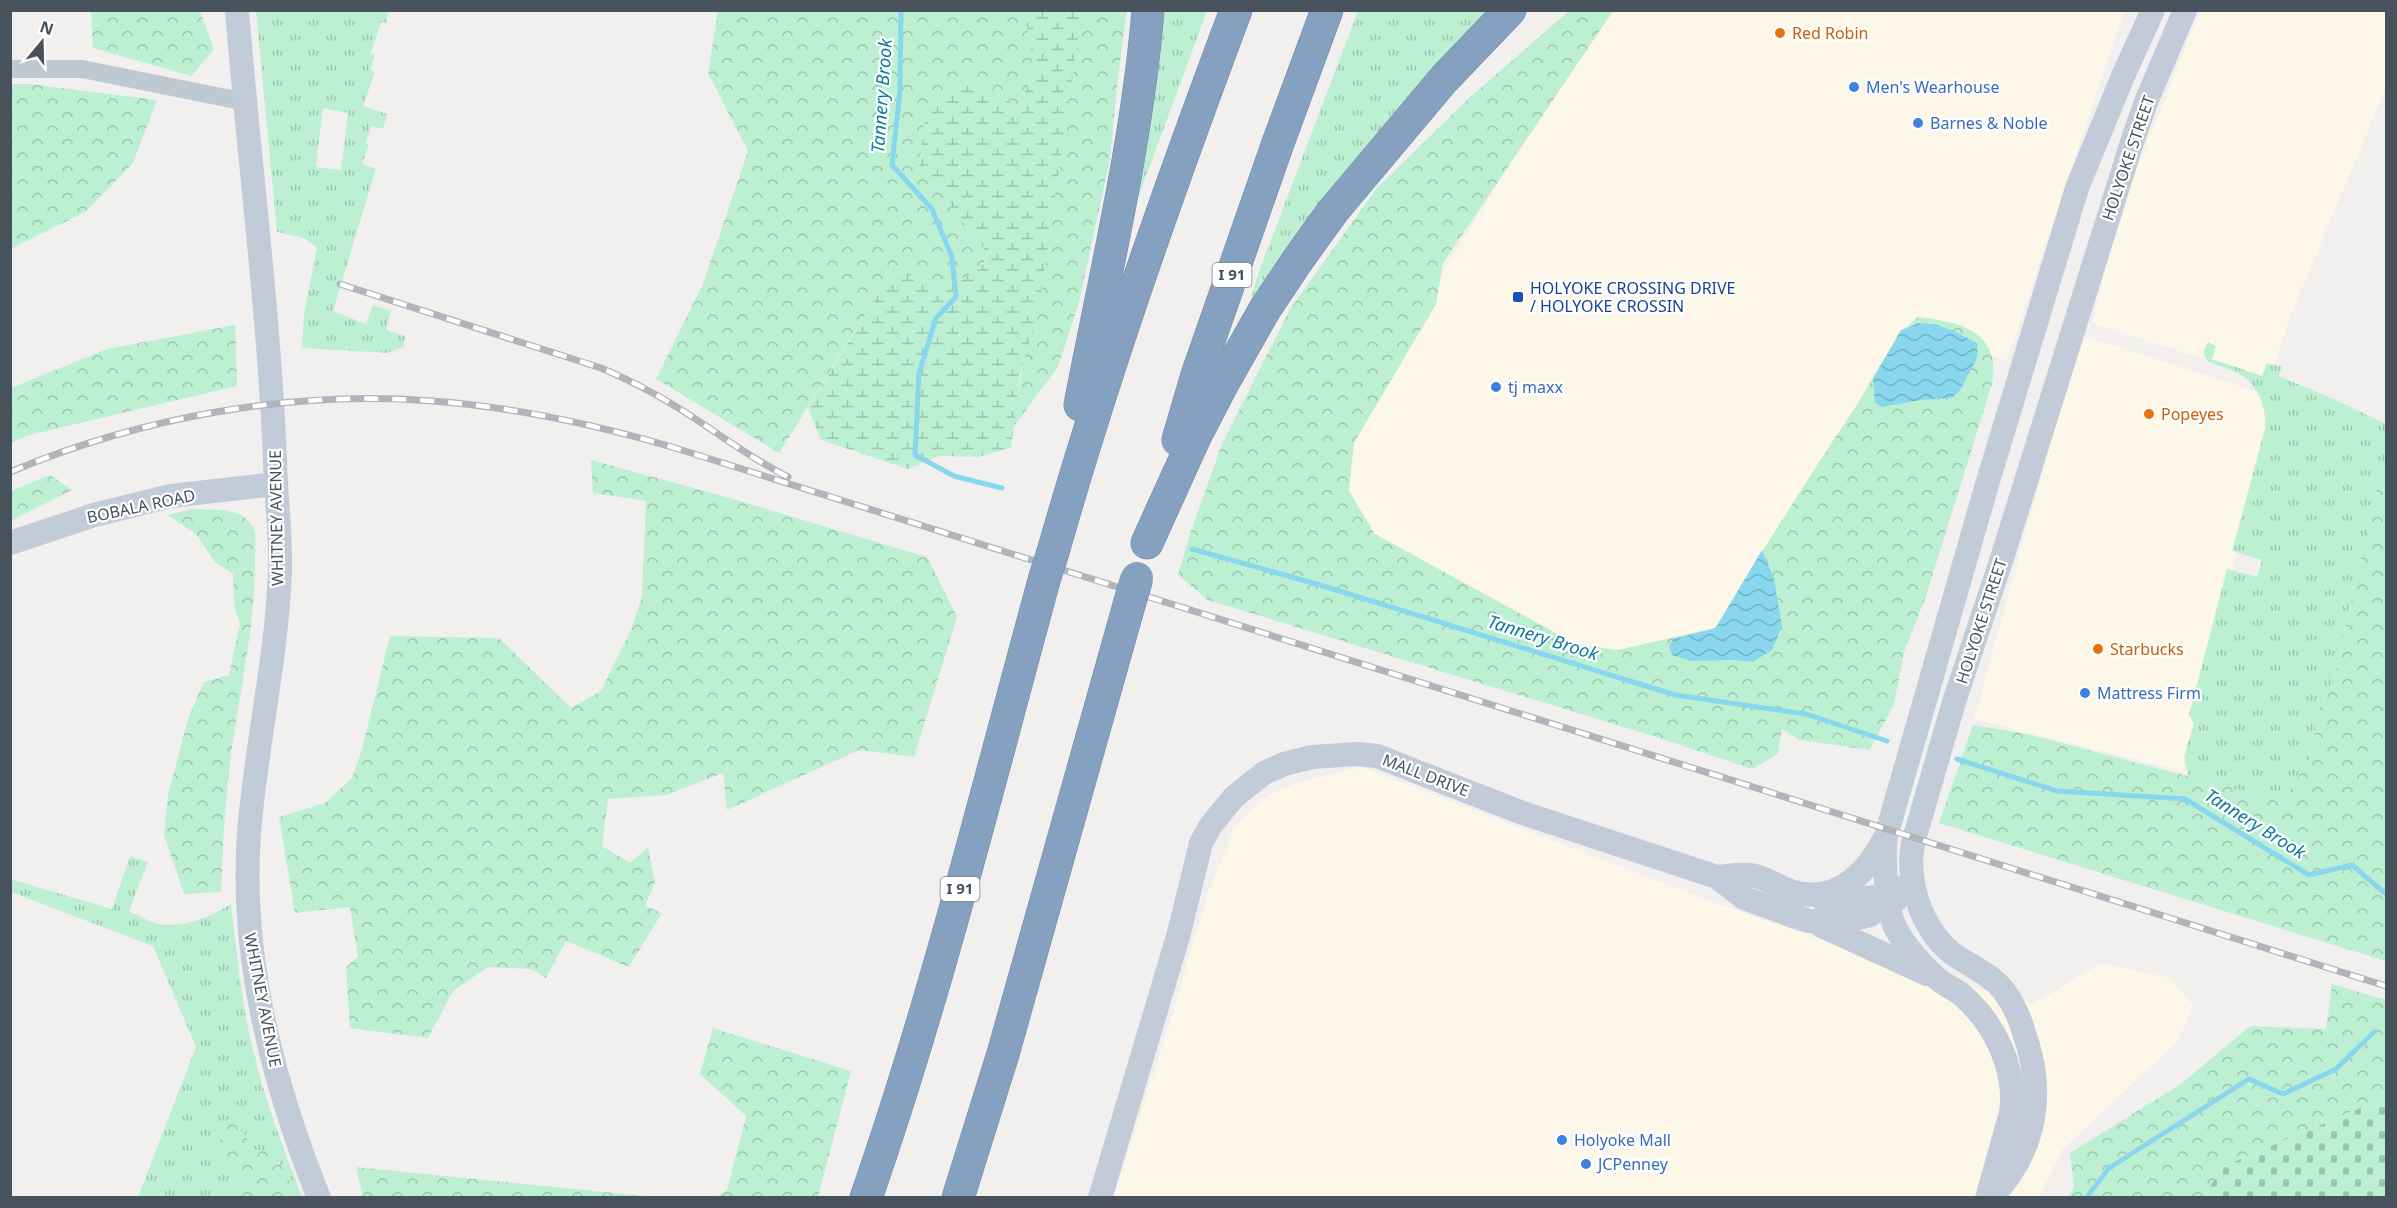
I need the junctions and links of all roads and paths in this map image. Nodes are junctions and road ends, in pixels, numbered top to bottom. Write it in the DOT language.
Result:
graph roads {
  1 [pos="237,10"];
  2 [pos="1148,10"];
  3 [pos="1236,10"];
  4 [pos="1327,10"];
  5 [pos="1510,10"];
  6 [pos="2139,10"];
  7 [pos="2153,10"];
  8 [pos="2185,10"];
  9 [pos="10,69"];
  10 [pos="2123,76"];
  11 [pos="246,102"];
  12 [pos="276,484"];
  13 [pos="10,543"];
  14 [pos="1147,543"];
  15 [pos="1051,556"];
  16 [pos="1886,836"];
  17 [pos="1913,874"];
  18 [pos="1717,877"];
  19 [pos="1802,894"];
  20 [pos="1889,897"];
  21 [pos="1921,910"];
  22 [pos="1809,921"];
  23 [pos="1939,980"];
  24 [pos="319,1197"];
  25 [pos="866,1197"];
  26 [pos="958,1197"];
  27 [pos="1100,1197"];
  28 [pos="1989,1197"];
  1 -- 11 [label="street, WHITNEY AVENUE"];
  2 -- 15 [label="highway"];
  3 -- 15 [label="highway, I 91"];
  4 -- 14 [label="highway, I 91"];
  5 -- 14 [label="highway"];
  6 -- 10 [label="street"];
  7 -- 10 [label="street, HOLYOKE STREET"];
  8 -- 17 [label="street, HOLYOKE STREET"];
  9 -- 11 [label="street"];
  10 -- 16 [label="street, HOLYOKE STREET"];
  11 -- 12 [label="street, WHITNEY AVENUE"];
  12 -- 13 [label="street, BOBALA ROAD"];
  12 -- 24 [label="street, WHITNEY AVENUE"];
  14 -- 26 [label="highway, I 91"];
  15 -- 25 [label="highway, I 91"];
  16 -- 19 [label="street, MALL DRIVE"];
  16 -- 20 [label="street, HOLYOKE STREET"];
  17 -- 20 [label="street, MALL DRIVE"];
  17 -- 21 [label="street, HOLYOKE STREET"];
  18 -- 19 [label="street, MALL DRIVE"];
  18 -- 22 [label="street, MALL DRIVE"];
  18 -- 27 [label="street, MALL DRIVE"];
  19 -- 20 [label="street"];
  20 -- 21 [label="street"];
  20 -- 22 [label="street, MALL DRIVE"];
  20 -- 23 [label="street, HOLYOKE STREET"];
  21 -- 28 [label="street, HOLYOKE STREET"];
  22 -- 23 [label="street"];
  23 -- 28 [label="street, HOLYOKE STREET"];
}
